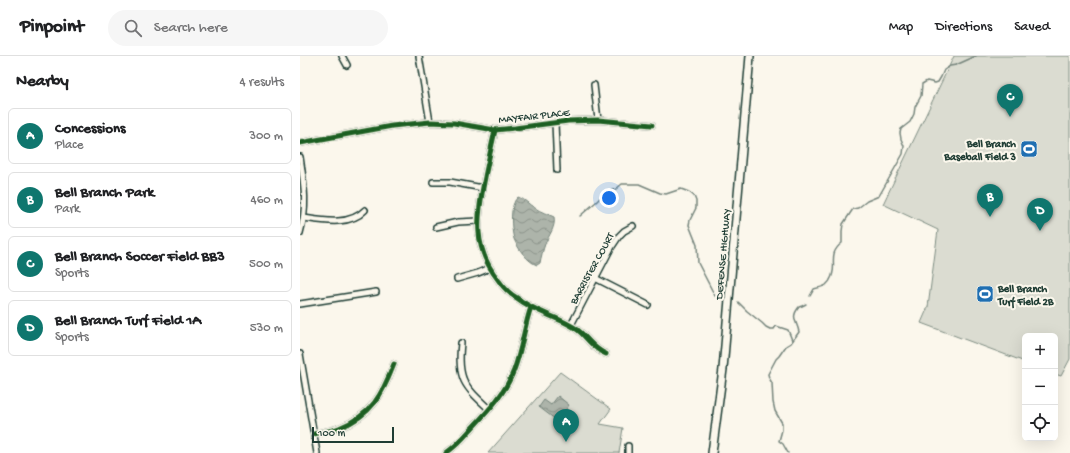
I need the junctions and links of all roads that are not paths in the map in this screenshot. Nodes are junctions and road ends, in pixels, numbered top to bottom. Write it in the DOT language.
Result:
graph roads {
  1 [pos="342,56"];
  2 [pos="419,56"];
  3 [pos="750,56"];
  4 [pos="348,65"];
  5 [pos="594,85"];
  6 [pos="598,120"];
  7 [pos="430,122"];
  8 [pos="555,123"];
  9 [pos="652,125"];
  10 [pos="495,130"];
  11 [pos="300,143"];
  12 [pos="300,157"];
  13 [pos="556,170"];
  14 [pos="433,182"];
  15 [pos="483,188"];
  16 [pos="365,210"];
  17 [pos="304,218"];
  18 [pos="478,221"];
  19 [pos="633,226"];
  20 [pos="436,227"];
  21 [pos="300,233"];
  22 [pos="490,268"];
  23 [pos="596,278"];
  24 [pos="457,279"];
  25 [pos="376,292"];
  26 [pos="300,304"];
  27 [pos="648,305"];
  28 [pos="531,307"];
  29 [pos="571,325"];
  30 [pos="461,343"];
  31 [pos="300,354"];
  32 [pos="606,354"];
  33 [pos="394,364"];
  34 [pos="489,409"];
  35 [pos="314,434"];
  36 [pos="628,446"];
  37 [pos="317,453"];
  38 [pos="446,453"];
  39 [pos="628,453"];
  40 [pos="712,453"];
  1 -- 4 [label="street"];
  2 -- 7 [label="street"];
  3 -- 40 [label="main road, DEFENSE HIGHWAY"];
  5 -- 6 [label="street"];
  6 -- 8 [label="street, MAYFAIR PLACE"];
  6 -- 9 [label="street, MAYFAIR PLACE"];
  7 -- 10 [label="street, MAYFAIR PLACE"];
  7 -- 11 [label="street, MAYFAIR PLACE"];
  8 -- 10 [label="street, MAYFAIR PLACE"];
  8 -- 13 [label="street"];
  10 -- 15 [label="street"];
  12 -- 17 [label="street"];
  14 -- 15 [label="street"];
  15 -- 18 [label="street"];
  16 -- 17 [label="street"];
  17 -- 21 [label="street"];
  18 -- 20 [label="street"];
  18 -- 22 [label="street"];
  19 -- 23 [label="street, BARRISTER COURT"];
  22 -- 24 [label="street"];
  22 -- 28 [label="street"];
  23 -- 27 [label="street"];
  23 -- 29 [label="street, BARRISTER COURT"];
  25 -- 26 [label="street"];
  28 -- 29 [label="street"];
  28 -- 34 [label="street"];
  29 -- 32 [label="street"];
  30 -- 34 [label="street"];
  31 -- 35 [label="street"];
  33 -- 35 [label="street"];
  34 -- 38 [label="street"];
  35 -- 37 [label="street"];
  36 -- 39 [label="street"];
}
